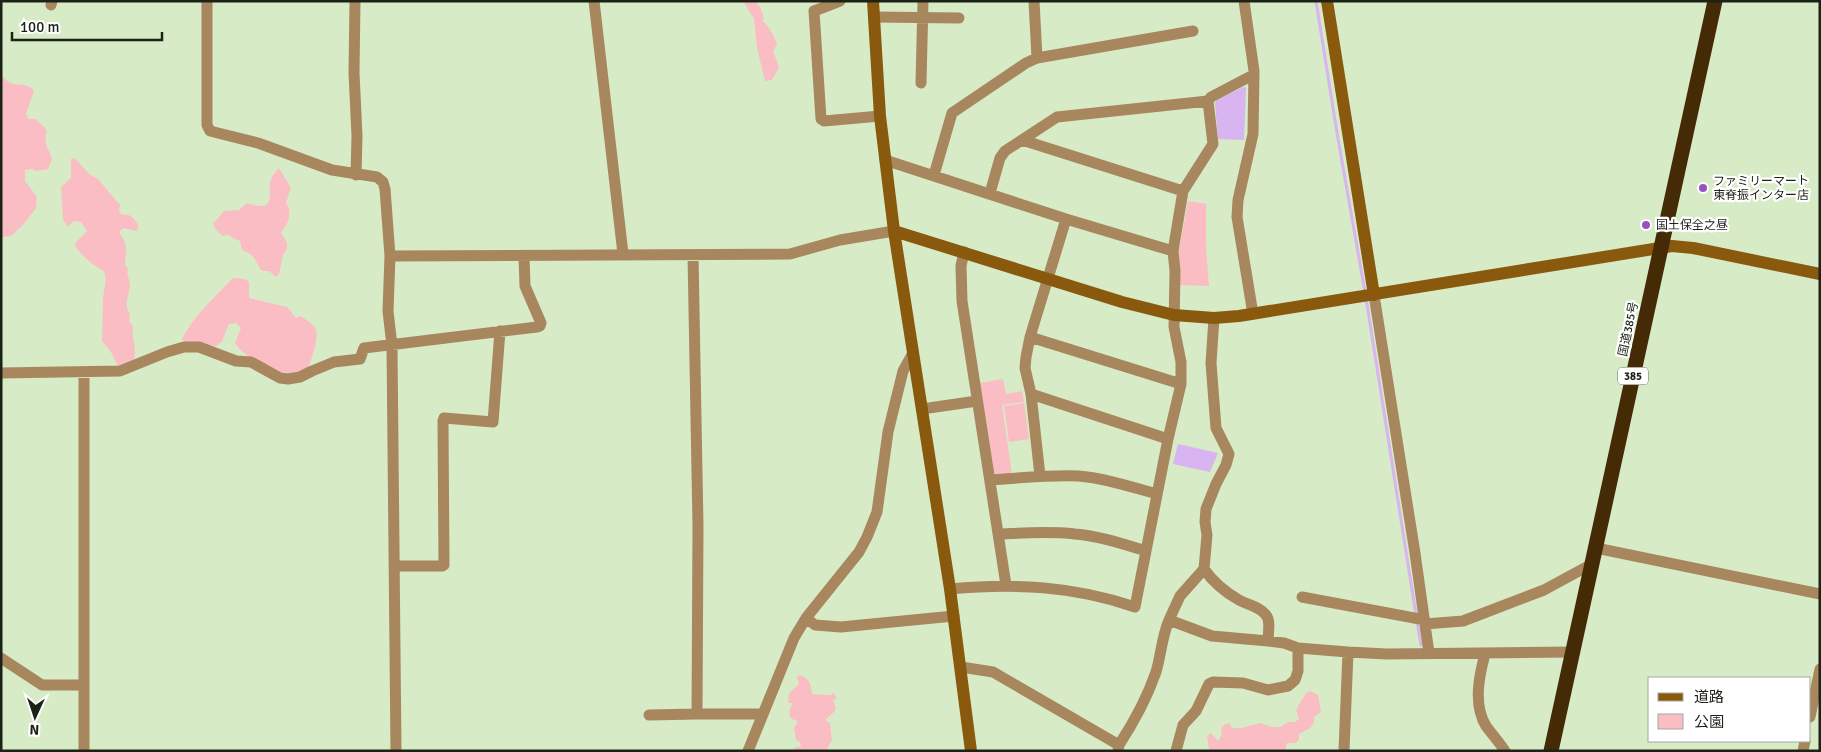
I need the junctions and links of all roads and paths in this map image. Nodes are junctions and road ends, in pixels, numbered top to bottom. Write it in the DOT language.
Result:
graph roads {
  1 [pos="207,1"];
  2 [pos="356,1"];
  3 [pos="594,1"];
  4 [pos="840,1"];
  5 [pos="873,1"];
  6 [pos="923,1"];
  7 [pos="1034,1"];
  8 [pos="1244,1"];
  9 [pos="1327,1"];
  10 [pos="1715,1"];
  11 [pos="922,16"];
  12 [pos="874,17"];
  13 [pos="959,18"];
  14 [pos="1193,31"];
  15 [pos="1037,58"];
  16 [pos="1254,76"];
  17 [pos="922,83"];
  18 [pos="1208,101"];
  19 [pos="880,116"];
  20 [pos="1022,140"];
  21 [pos="885,160"];
  22 [pos="356,175"];
  23 [pos="934,176"];
  24 [pos="1183,191"];
  25 [pos="990,193"];
  26 [pos="1066,219"];
  27 [pos="894,231"];
  28 [pos="1661,248"];
  29 [pos="1173,251"];
  30 [pos="964,252"];
  31 [pos="623,254"];
  32 [pos="693,255"];
  33 [pos="390,256"];
  34 [pos="524,256"];
  35 [pos="1820,274"];
  36 [pos="1048,278"];
  37 [pos="1374,295"];
  38 [pos="1253,314"];
  39 [pos="1174,315"];
  40 [pos="1214,318"];
  41 [pos="500,331"];
  42 [pos="1030,336"];
  43 [pos="392,346"];
  44 [pos="913,353"];
  45 [pos="84,372"];
  46 [pos="1,373"];
  47 [pos="1181,384"];
  48 [pos="1030,394"];
  49 [pos="977,401"];
  50 [pos="922,408"];
  51 [pos="1168,439"];
  52 [pos="1040,476"];
  53 [pos="990,480"];
  54 [pos="1157,494"];
  55 [pos="998,534"];
  56 [pos="1596,548"];
  57 [pos="1146,551"];
  58 [pos="1592,564"];
  59 [pos="394,566"];
  60 [pos="1204,569"];
  61 [pos="1006,586"];
  62 [pos="950,589"];
  63 [pos="1820,594"];
  64 [pos="1302,597"];
  65 [pos="954,616"];
  66 [pos="806,618"];
  67 [pos="1169,620"];
  68 [pos="1425,622"];
  69 [pos="1268,641"];
  70 [pos="1298,648"];
  71 [pos="1348,652"];
  72 [pos="1572,652"];
  73 [pos="1429,653"];
  74 [pos="1485,654"];
  75 [pos="1,658"];
  76 [pos="960,667"];
  77 [pos="1820,669"];
  78 [pos="83,686"];
  79 [pos="1811,712"];
  80 [pos="697,714"];
  81 [pos="763,714"];
  82 [pos="650,715"];
  83 [pos="1118,748"];
  84 [pos="84,751"];
  85 [pos="396,751"];
  86 [pos="748,751"];
  87 [pos="971,751"];
  88 [pos="1176,751"];
  89 [pos="1344,751"];
  90 [pos="1505,751"];
  91 [pos="1551,751"];
  1 -- 22 [label="street"];
  2 -- 22 [label="street"];
  3 -- 31 [label="street"];
  4 -- 19 [label="street"];
  5 -- 12 [label="street"];
  6 -- 11 [label="street"];
  7 -- 15 [label="street"];
  8 -- 16 [label="street"];
  9 -- 37 [label="street"];
  10 -- 28 [label="highway, 国道385号 / 385"];
  11 -- 12 [label="street"];
  11 -- 13 [label="street"];
  11 -- 17 [label="street"];
  12 -- 19 [label="street"];
  14 -- 15 [label="street"];
  15 -- 23 [label="street"];
  16 -- 18 [label="street"];
  16 -- 38 [label="street"];
  18 -- 20 [label="street"];
  18 -- 24 [label="street"];
  19 -- 21 [label="street"];
  20 -- 24 [label="street"];
  20 -- 25 [label="street"];
  21 -- 23 [label="street"];
  21 -- 27 [label="street"];
  22 -- 33 [label="street"];
  23 -- 25 [label="street"];
  24 -- 29 [label="street"];
  25 -- 26 [label="street"];
  26 -- 29 [label="street"];
  26 -- 36 [label="street"];
  27 -- 30 [label="street"];
  27 -- 32 [label="street"];
  27 -- 44 [label="street"];
  28 -- 35 [label="street"];
  28 -- 37 [label="street"];
  28 -- 56 [label="highway, 国道385号 / 385"];
  29 -- 39 [label="street"];
  30 -- 36 [label="street"];
  30 -- 49 [label="street"];
  31 -- 32 [label="street"];
  31 -- 34 [label="street"];
  32 -- 80 [label="street"];
  33 -- 34 [label="street"];
  33 -- 43 [label="street"];
  34 -- 41 [label="street"];
  36 -- 39 [label="street"];
  36 -- 42 [label="street"];
  37 -- 38 [label="street"];
  37 -- 68 [label="street"];
  38 -- 40 [label="street"];
  39 -- 40 [label="street"];
  39 -- 47 [label="street"];
  40 -- 60 [label="street"];
  41 -- 43 [label="street"];
  41 -- 59 [label="street"];
  42 -- 47 [label="street"];
  42 -- 48 [label="street"];
  43 -- 45 [label="street"];
  43 -- 59 [label="street"];
  44 -- 50 [label="street"];
  44 -- 66 [label="street"];
  45 -- 46 [label="street"];
  45 -- 78 [label="street"];
  47 -- 51 [label="street"];
  48 -- 51 [label="street"];
  48 -- 52 [label="street"];
  49 -- 50 [label="street"];
  49 -- 53 [label="street"];
  50 -- 62 [label="street"];
  51 -- 54 [label="street"];
  52 -- 53 [label="street"];
  52 -- 54 [label="street"];
  53 -- 55 [label="street"];
  54 -- 57 [label="street"];
  55 -- 57 [label="street"];
  55 -- 61 [label="street"];
  56 -- 58 [label="highway, 国道385号 / 385"];
  56 -- 63 [label="street"];
  57 -- 61 [label="street"];
  58 -- 68 [label="street"];
  58 -- 72 [label="highway, 国道385号 / 385"];
  59 -- 85 [label="street"];
  60 -- 67 [label="street"];
  60 -- 69 [label="street"];
  61 -- 62 [label="street"];
  62 -- 65 [label="street"];
  64 -- 68 [label="street"];
  65 -- 66 [label="street"];
  65 -- 76 [label="street"];
  66 -- 81 [label="street"];
  67 -- 69 [label="street"];
  67 -- 83 [label="street"];
  68 -- 73 [label="street"];
  69 -- 70 [label="street"];
  70 -- 71 [label="street"];
  70 -- 88 [label="street"];
  71 -- 73 [label="street"];
  71 -- 89 [label="street"];
  72 -- 74 [label="street"];
  72 -- 91 [label="highway, 国道385号 / 385"];
  73 -- 74 [label="street"];
  74 -- 90 [label="street"];
  75 -- 78 [label="street"];
  76 -- 83 [label="street"];
  76 -- 87 [label="street"];
  77 -- 79 [label="street"];
  78 -- 84 [label="street"];
  80 -- 81 [label="street"];
  80 -- 82 [label="street"];
  81 -- 86 [label="street"];
}
